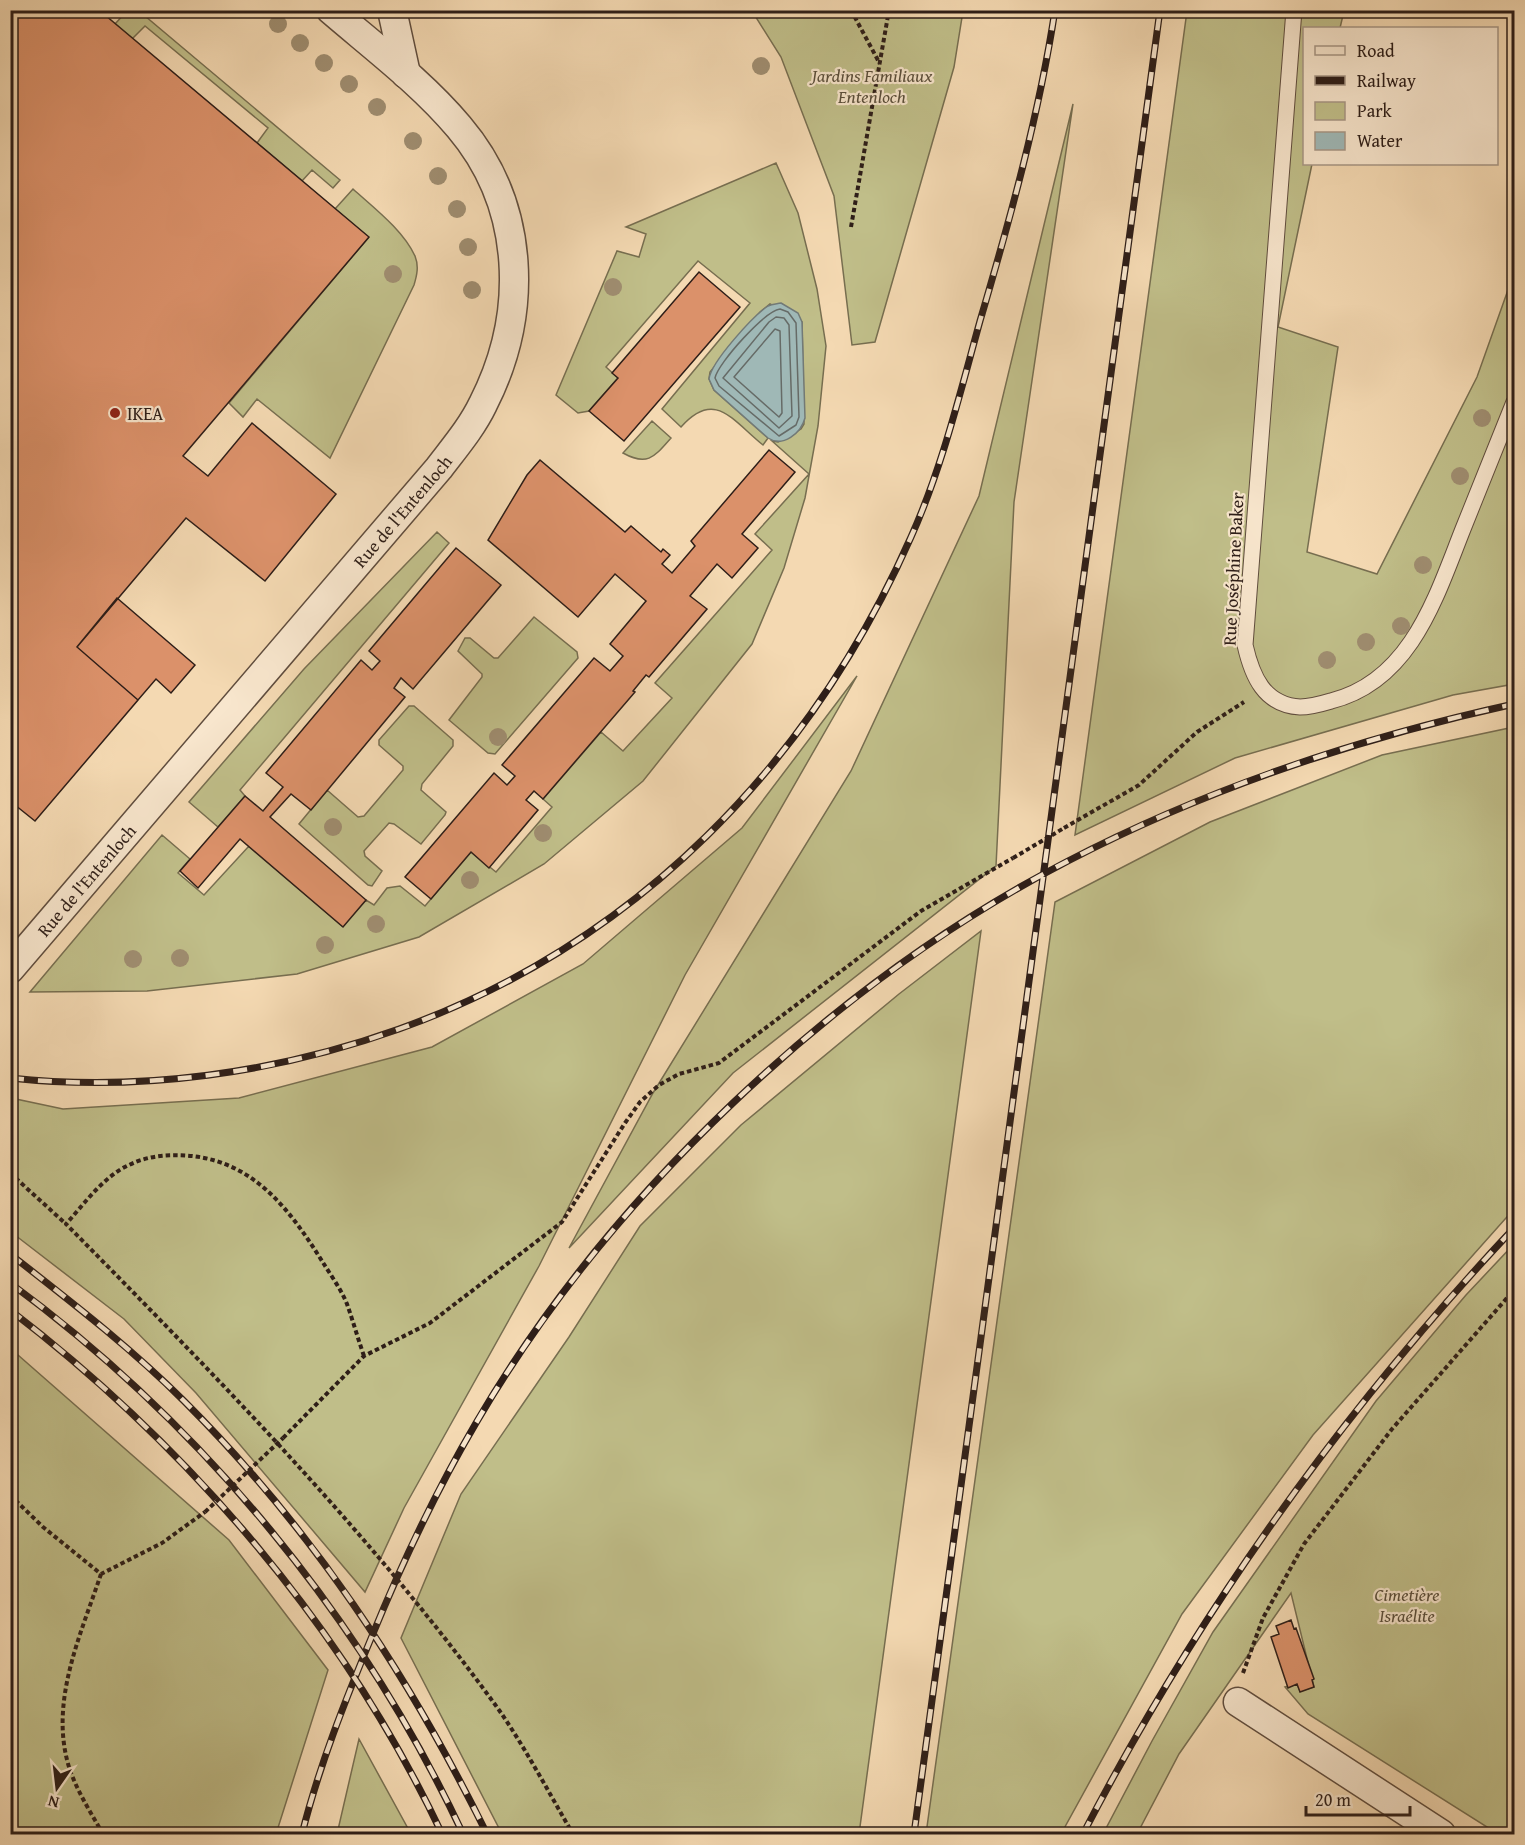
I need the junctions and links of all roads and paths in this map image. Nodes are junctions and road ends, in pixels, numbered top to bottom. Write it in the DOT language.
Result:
graph roads {
  1 [pos="331,10"];
  2 [pos="392,10"];
  3 [pos="851,10"];
  4 [pos="889,10"];
  5 [pos="1294,10"];
  6 [pos="880,65"];
  7 [pos="405,74"];
  8 [pos="851,227"];
  9 [pos="1515,402"];
  10 [pos="1262,690"];
  11 [pos="10,969"];
  12 [pos="10,1173"];
  13 [pos="66,1224"];
  14 [pos="1515,1290"];
  15 [pos="364,1356"];
  16 [pos="10,1494"];
  17 [pos="101,1574"];
  18 [pos="1238,1702"];
  19 [pos="103,1834"];
  20 [pos="573,1834"];
  21 [pos="1441,1834"];
  1 -- 7 [label="street, Rue de l'Entenloch"];
  2 -- 7 [label="street"];
  3 -- 6 [label="path"];
  4 -- 6 [label="path"];
  5 -- 10 [label="lane, Rue Joséphine Baker"];
  6 -- 8 [label="path"];
  7 -- 11 [label="street, Rue de l'Entenloch"];
  9 -- 10 [label="lane"];
  10 -- 15 [label="path, bridge"];
  12 -- 13 [label="path"];
  13 -- 15 [label="path"];
  13 -- 20 [label="path"];
  14 -- 18 [label="path"];
  15 -- 17 [label="path, bridge"];
  16 -- 17 [label="path"];
  17 -- 19 [label="path"];
  18 -- 21 [label="street"];
}
